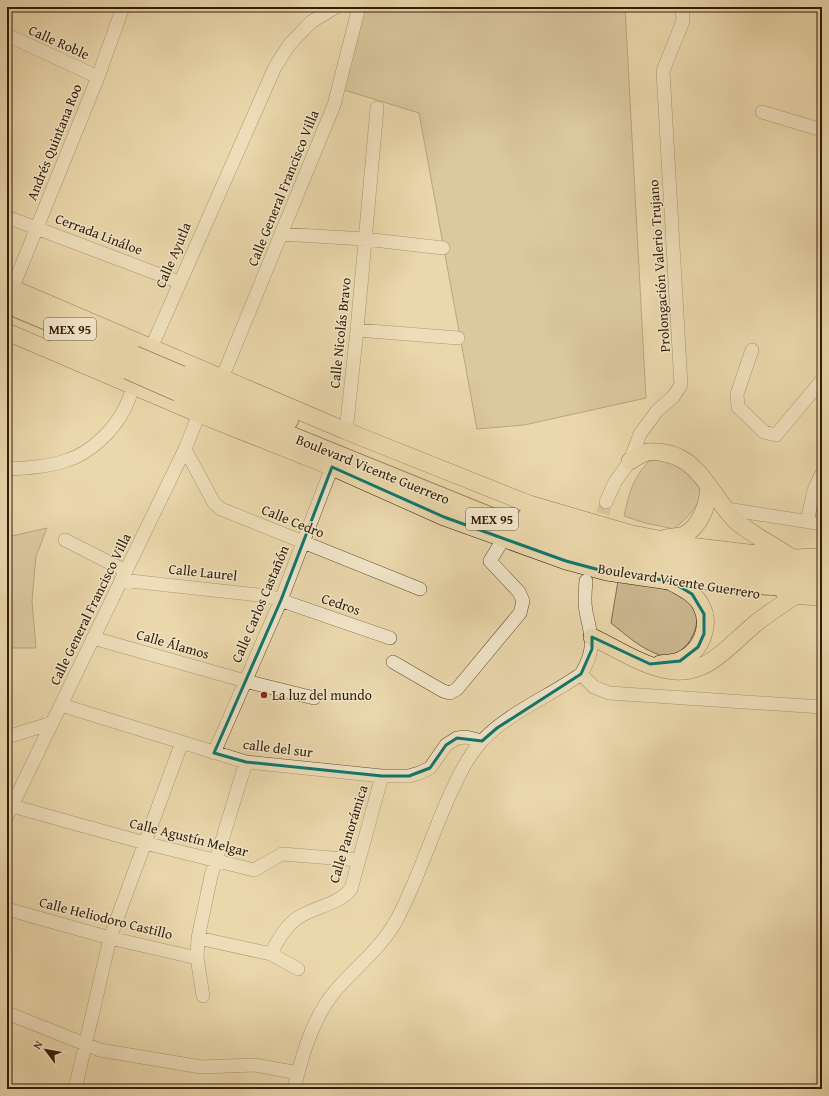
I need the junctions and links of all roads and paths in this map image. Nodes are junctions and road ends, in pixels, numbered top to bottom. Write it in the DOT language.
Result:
graph roads {
  1 [pos="123,7"];
  2 [pos="359,7"];
  3 [pos="682,7"];
  4 [pos="331,8"];
  5 [pos="7,35"];
  6 [pos="98,77"];
  7 [pos="376,108"];
  8 [pos="762,112"];
  9 [pos="822,130"];
  10 [pos="7,217"];
  11 [pos="36,227"];
  12 [pos="281,234"];
  13 [pos="365,239"];
  14 [pos="443,248"];
  15 [pos="179,282"];
  16 [pos="9,293"];
  17 [pos="7,316"];
  18 [pos="357,330"];
  19 [pos="7,332"];
  20 [pos="458,338"];
  21 [pos="752,350"];
  22 [pos="137,365"];
  23 [pos="222,378"];
  24 [pos="822,380"];
  25 [pos="180,383"];
  26 [pos="199,414"];
  27 [pos="346,431"];
  28 [pos="185,448"];
  29 [pos="630,461"];
  30 [pos="332,467"];
  31 [pos="7,469"];
  32 [pos="822,473"];
  33 [pos="710,487"];
  34 [pos="606,502"];
  35 [pos="727,509"];
  36 [pos="807,522"];
  37 [pos="822,524"];
  38 [pos="504,538"];
  39 [pos="659,539"];
  40 [pos="65,540"];
  41 [pos="303,542"];
  42 [pos="822,557"];
  43 [pos="790,558"];
  44 [pos="822,571"];
  45 [pos="124,575"];
  46 [pos="586,581"];
  47 [pos="670,581"];
  48 [pos="420,588"];
  49 [pos="811,589"];
  50 [pos="822,597"];
  51 [pos="281,600"];
  52 [pos="592,636"];
  53 [pos="93,638"];
  54 [pos="390,638"];
  55 [pos="393,662"];
  56 [pos="650,664"];
  57 [pos="581,674"];
  58 [pos="245,681"];
  59 [pos="314,698"];
  60 [pos="61,704"];
  61 [pos="822,707"];
  62 [pos="52,723"];
  63 [pos="7,737"];
  64 [pos="482,741"];
  65 [pos="182,742"];
  66 [pos="214,753"];
  67 [pos="246,762"];
  68 [pos="382,776"];
  69 [pos="9,811"];
  70 [pos="145,843"];
  71 [pos="358,860"];
  72 [pos="215,861"];
  73 [pos="7,909"];
  74 [pos="110,938"];
  75 [pos="198,938"];
  76 [pos="271,954"];
  77 [pos="197,958"];
  78 [pos="298,969"];
  79 [pos="203,996"];
  80 [pos="7,1013"];
  81 [pos="87,1045"];
  82 [pos="298,1073"];
  83 [pos="75,1089"];
  84 [pos="294,1089"];
  1 -- 6 [label="street, Andrés Quintana Roo"];
  2 -- 12 [label="street, Calle General Francisco Villa"];
  3 -- 29 [label="street, Prolongación Valerio Trujano"];
  4 -- 15 [label="street, Calle Ayutla"];
  5 -- 6 [label="street, Calle Roble"];
  6 -- 11 [label="street, Andrés Quintana Roo"];
  7 -- 13 [label="street, Calle Nicolás Bravo"];
  8 -- 9 [label="street"];
  10 -- 11 [label="street, Cerrada Lináloe"];
  11 -- 15 [label="street, Cerrada Lináloe"];
  11 -- 16 [label="street, Andrés Quintana Roo"];
  12 -- 13 [label="street"];
  12 -- 23 [label="street, Calle General Francisco Villa"];
  13 -- 14 [label="street"];
  13 -- 18 [label="street, Calle Nicolás Bravo"];
  15 -- 22 [label="street, Calle Ayutla"];
  16 -- 22 [label="highway, Boulevard Vicente Guerrero / MEX 95"];
  17 -- 22 [label="highway, Boulevard Vicente Guerrero / MEX 95"];
  18 -- 20 [label="street"];
  18 -- 27 [label="street, Calle Nicolás Bravo"];
  19 -- 22 [label="main road, Boulevard Vicente Guerrero"];
  21 -- 24 [label="street"];
  22 -- 23 [label="main road, Boulevard Vicente Guerrero"];
  22 -- 25 [label="highway, Boulevard Vicente Guerrero / MEX 95, bridge"];
  22 -- 26 [label="main road, Boulevard Vicente Guerrero"];
  22 -- 31 [label="street, Calle Ayutla"];
  23 -- 27 [label="main road, Boulevard Vicente Guerrero"];
  25 -- 44 [label="highway, Boulevard Vicente Guerrero / MEX 95"];
  25 -- 49 [label="highway, Boulevard Vicente Guerrero / MEX 95"];
  26 -- 28 [label="street, Calle General Francisco Villa"];
  26 -- 30 [label="main road, Boulevard Vicente Guerrero"];
  27 -- 39 [label="main road, Boulevard Vicente Guerrero"];
  28 -- 41 [label="street, Calle Cedro"];
  28 -- 45 [label="street, Calle General Francisco Villa"];
  29 -- 33 [label="main road"];
  29 -- 34 [label="street, Prolongación Valerio Trujano"];
  30 -- 38 [label="main road, Boulevard Vicente Guerrero"];
  30 -- 41 [label="street, Calle Carlos Castañón"];
  32 -- 36 [label="street"];
  33 -- 35 [label="main road"];
  33 -- 39 [label="main road"];
  35 -- 36 [label="street"];
  35 -- 43 [label="main road"];
  36 -- 37 [label="street"];
  38 -- 47 [label="main road, Boulevard Vicente Guerrero"];
  38 -- 55 [label="street"];
  39 -- 43 [label="main road, Boulevard Vicente Guerrero"];
  40 -- 45 [label="street"];
  41 -- 48 [label="street, Calle Cedro"];
  41 -- 51 [label="street, Calle Carlos Castañón"];
  42 -- 43 [label="main road, Boulevard Vicente Guerrero"];
  45 -- 51 [label="street, Calle Laurel"];
  45 -- 53 [label="street, Calle General Francisco Villa"];
  46 -- 52 [label="street"];
  47 -- 49 [label="main road, Boulevard Vicente Guerrero"];
  47 -- 56 [label="main road"];
  49 -- 50 [label="main road, Boulevard Vicente Guerrero"];
  49 -- 56 [label="main road"];
  51 -- 54 [label="street, Cedros"];
  51 -- 58 [label="street, Calle Carlos Castañón"];
  52 -- 56 [label="main road"];
  52 -- 57 [label="street"];
  53 -- 58 [label="street, Calle Álamos"];
  53 -- 60 [label="street, Calle General Francisco Villa"];
  57 -- 61 [label="street"];
  57 -- 64 [label="street"];
  58 -- 59 [label="street, Calle Álamos"];
  58 -- 66 [label="street, Calle Carlos Castañón"];
  60 -- 62 [label="street, Calle General Francisco Villa"];
  60 -- 65 [label="street, calle del sur"];
  62 -- 63 [label="street"];
  62 -- 69 [label="street, Calle General Francisco Villa"];
  64 -- 68 [label="street, calle del sur"];
  64 -- 82 [label="street"];
  65 -- 66 [label="street, calle del sur"];
  65 -- 70 [label="street"];
  66 -- 67 [label="street, calle del sur"];
  67 -- 68 [label="street, calle del sur"];
  67 -- 72 [label="street"];
  68 -- 71 [label="street, Calle Panorámica"];
  69 -- 70 [label="street, Calle Agustín Melgar"];
  70 -- 72 [label="street, Calle Agustín Melgar"];
  70 -- 74 [label="street"];
  71 -- 72 [label="street, Calle Agustín Melgar"];
  71 -- 76 [label="street, Calle Panorámica"];
  72 -- 75 [label="street"];
  73 -- 74 [label="street, Calle Heliodoro Castillo"];
  74 -- 77 [label="street, Calle Heliodoro Castillo"];
  74 -- 81 [label="street"];
  75 -- 76 [label="street"];
  75 -- 77 [label="street"];
  76 -- 78 [label="street"];
  77 -- 79 [label="street"];
  80 -- 81 [label="street"];
  81 -- 82 [label="street"];
  81 -- 83 [label="street"];
  82 -- 84 [label="street"];
}
